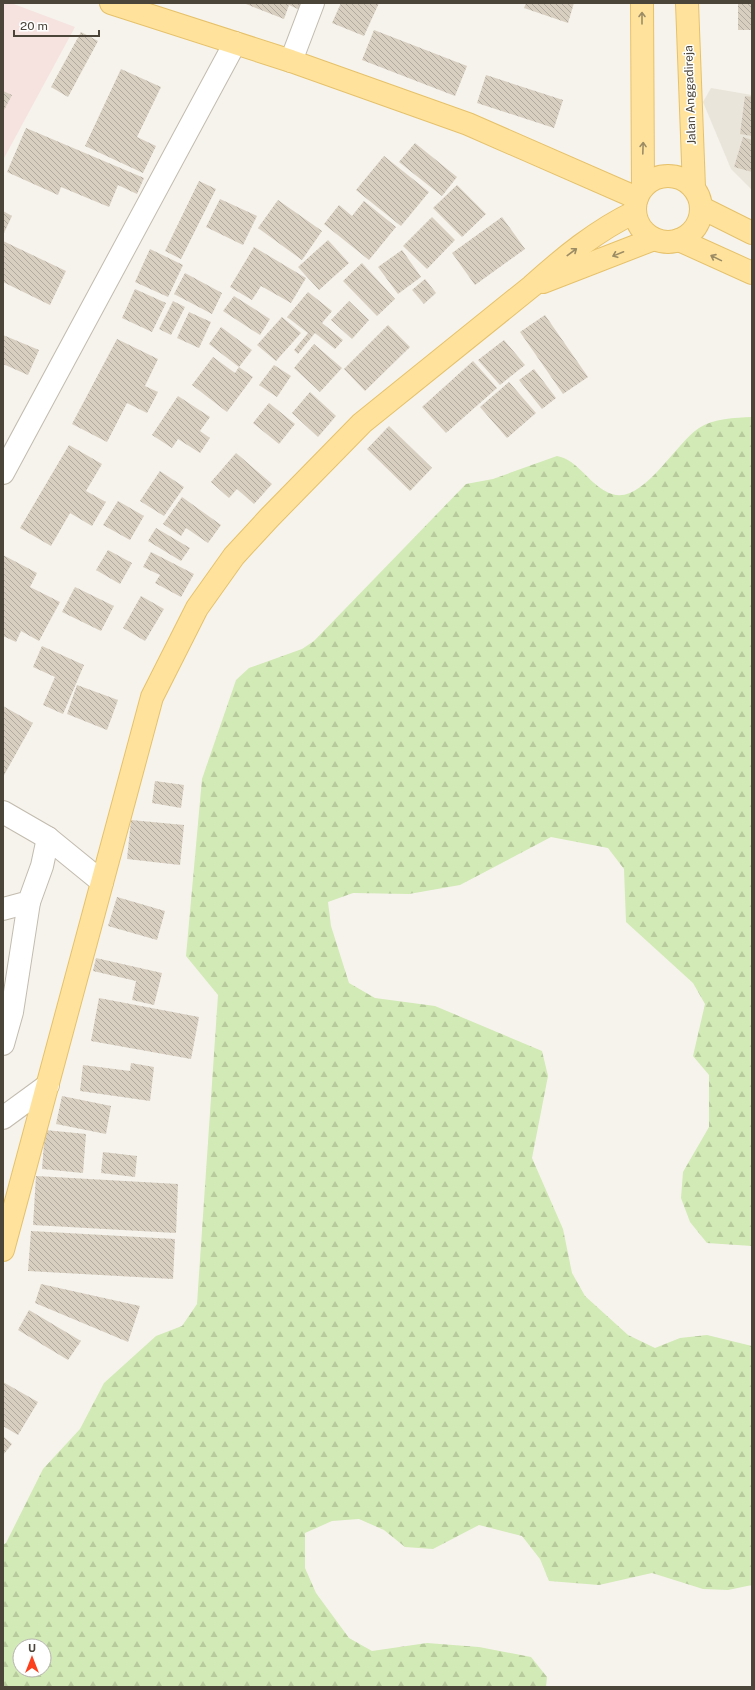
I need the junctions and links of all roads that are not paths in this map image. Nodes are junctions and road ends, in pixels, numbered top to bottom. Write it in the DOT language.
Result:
graph roads {
  1 [pos="111,3"];
  2 [pos="313,3"];
  3 [pos="642,3"];
  4 [pos="687,3"];
  5 [pos="234,43"];
  6 [pos="291,61"];
  7 [pos="694,188"];
  8 [pos="638,199"];
  9 [pos="702,208"];
  10 [pos="752,233"];
  11 [pos="654,240"];
  12 [pos="679,240"];
  13 [pos="752,273"];
  14 [pos="532,286"];
  15 [pos="3,473"];
  16 [pos="3,812"];
  17 [pos="48,838"];
  18 [pos="102,882"];
  19 [pos="29,902"];
  20 [pos="3,909"];
  21 [pos="3,1044"];
  22 [pos="48,1085"];
  23 [pos="3,1118"];
  24 [pos="3,1250"];
  1 -- 5 [label="main road"];
  2 -- 6 [label="street"];
  8 -- 3 [label="main road, one-way"];
  4 -- 7 [label="main road, Jalan Anggadireja"];
  5 -- 6 [label="main road"];
  5 -- 15 [label="street"];
  6 -- 8 [label="main road"];
  7 -- 8 [label="main road"];
  7 -- 9 [label="main road"];
  8 -- 11 [label="main road"];
  14 -- 8 [label="main road, one-way"];
  9 -- 10 [label="main road"];
  9 -- 12 [label="main road"];
  11 -- 12 [label="main road"];
  11 -- 14 [label="main road, one-way"];
  13 -- 12 [label="main road, one-way"];
  14 -- 18 [label="main road"];
  16 -- 17 [label="street"];
  17 -- 18 [label="street"];
  17 -- 19 [label="street"];
  18 -- 22 [label="main road"];
  19 -- 20 [label="street"];
  19 -- 21 [label="street"];
  22 -- 23 [label="street"];
  22 -- 24 [label="main road"];
}
